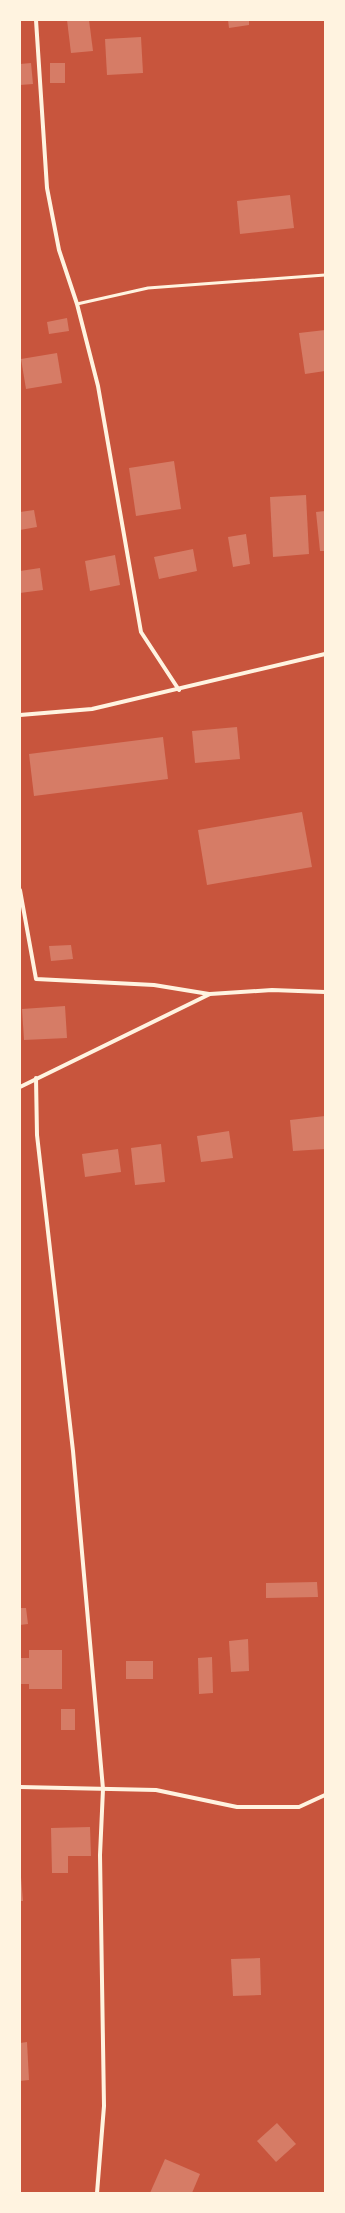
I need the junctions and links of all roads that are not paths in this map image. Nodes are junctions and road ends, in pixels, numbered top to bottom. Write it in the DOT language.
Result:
graph roads {
  1 [pos="36,20"];
  2 [pos="325,275"];
  3 [pos="77,304"];
  4 [pos="325,654"];
  5 [pos="179,690"];
  6 [pos="20,715"];
  7 [pos="20,890"];
  8 [pos="325,992"];
  9 [pos="210,994"];
  10 [pos="36,1078"];
  11 [pos="20,1087"];
  12 [pos="20,1787"];
  13 [pos="103,1789"];
  14 [pos="325,1795"];
  15 [pos="97,2193"];
  1 -- 3 [label="street"];
  2 -- 3 [label="lane"];
  3 -- 5 [label="street"];
  4 -- 5 [label="street"];
  5 -- 6 [label="street"];
  7 -- 9 [label="street"];
  8 -- 9 [label="street"];
  9 -- 10 [label="street"];
  10 -- 11 [label="street"];
  10 -- 13 [label="street"];
  12 -- 13 [label="street"];
  13 -- 14 [label="street"];
  13 -- 15 [label="street"];
}
